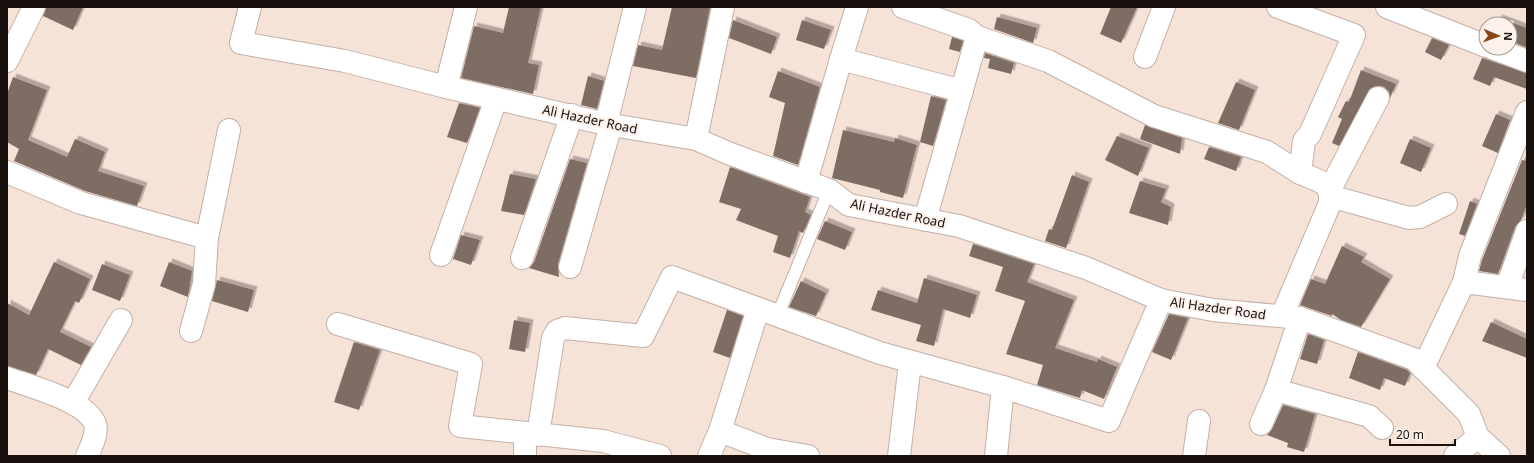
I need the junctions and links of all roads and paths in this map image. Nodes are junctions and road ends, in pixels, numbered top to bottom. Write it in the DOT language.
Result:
graph roads {
  1 [pos="34,7"];
  2 [pos="250,7"];
  3 [pos="466,7"];
  4 [pos="635,7"];
  5 [pos="723,7"];
  6 [pos="857,7"];
  7 [pos="904,7"];
  8 [pos="1164,7"];
  9 [pos="1278,7"];
  10 [pos="1387,7"];
  11 [pos="977,37"];
  12 [pos="1478,43"];
  13 [pos="1514,56"];
  14 [pos="1145,57"];
  15 [pos="841,59"];
  16 [pos="7,61"];
  17 [pos="1527,61"];
  18 [pos="446,87"];
  19 [pos="962,91"];
  20 [pos="1378,98"];
  21 [pos="496,99"];
  22 [pos="1527,112"];
  23 [pos="572,115"];
  24 [pos="608,124"];
  25 [pos="229,130"];
  26 [pos="696,139"];
  27 [pos="7,172"];
  28 [pos="1300,173"];
  29 [pos="806,182"];
  30 [pos="829,190"];
  31 [pos="1330,193"];
  32 [pos="1446,204"];
  33 [pos="925,220"];
  34 [pos="1527,231"];
  35 [pos="207,238"];
  36 [pos="441,255"];
  37 [pos="522,258"];
  38 [pos="570,267"];
  39 [pos="1464,282"];
  40 [pos="1517,289"];
  41 [pos="1161,300"];
  42 [pos="768,313"];
  43 [pos="1291,317"];
  44 [pos="121,320"];
  45 [pos="338,324"];
  46 [pos="191,331"];
  47 [pos="910,363"];
  48 [pos="1423,368"];
  49 [pos="7,378"];
  50 [pos="1003,387"];
  51 [pos="1276,390"];
  52 [pos="73,403"];
  53 [pos="1199,421"];
  54 [pos="1261,424"];
  55 [pos="1382,428"];
  56 [pos="720,431"];
  57 [pos="531,434"];
  58 [pos="1478,437"];
  59 [pos="602,449"];
  60 [pos="87,456"];
  61 [pos="525,456"];
  62 [pos="660,456"];
  63 [pos="709,456"];
  64 [pos="808,456"];
  65 [pos="899,456"];
  66 [pos="996,456"];
  67 [pos="1194,456"];
  68 [pos="1455,456"];
  69 [pos="1499,456"];
  1 -- 16 [label="street"];
  2 -- 18 [label="street, Ali Hazder Road"];
  3 -- 18 [label="street"];
  4 -- 24 [label="street"];
  5 -- 26 [label="street"];
  6 -- 15 [label="street"];
  7 -- 11 [label="street"];
  8 -- 14 [label="street"];
  9 -- 28 [label="street"];
  10 -- 12 [label="street"];
  11 -- 19 [label="street"];
  11 -- 28 [label="street"];
  13 -- 17 [label="street"];
  15 -- 19 [label="street"];
  15 -- 29 [label="street"];
  18 -- 21 [label="street, Ali Hazder Road"];
  19 -- 33 [label="street"];
  20 -- 31 [label="street"];
  21 -- 23 [label="street, Ali Hazder Road"];
  21 -- 36 [label="street"];
  22 -- 39 [label="street"];
  23 -- 24 [label="street, Ali Hazder Road"];
  23 -- 37 [label="street"];
  24 -- 26 [label="street, Ali Hazder Road"];
  24 -- 38 [label="street"];
  25 -- 35 [label="street"];
  26 -- 29 [label="street, Ali Hazder Road"];
  27 -- 35 [label="street"];
  28 -- 31 [label="street"];
  29 -- 30 [label="street, Ali Hazder Road"];
  30 -- 33 [label="street, Ali Hazder Road"];
  30 -- 42 [label="lane"];
  31 -- 32 [label="street"];
  31 -- 43 [label="street"];
  33 -- 41 [label="street, Ali Hazder Road"];
  34 -- 40 [label="street"];
  35 -- 46 [label="street"];
  39 -- 40 [label="street"];
  39 -- 48 [label="street"];
  41 -- 43 [label="street, Ali Hazder Road"];
  41 -- 50 [label="street"];
  42 -- 47 [label="street"];
  42 -- 56 [label="street"];
  42 -- 57 [label="street"];
  43 -- 48 [label="street, Ali Hazder Road"];
  43 -- 51 [label="street"];
  44 -- 52 [label="street"];
  45 -- 57 [label="street"];
  47 -- 50 [label="street"];
  47 -- 65 [label="street"];
  48 -- 58 [label="street, Ali Hazder Road"];
  49 -- 52 [label="street"];
  50 -- 66 [label="street"];
  51 -- 54 [label="street"];
  51 -- 55 [label="street"];
  52 -- 60 [label="street"];
  53 -- 67 [label="street"];
  56 -- 63 [label="street"];
  56 -- 64 [label="street"];
  57 -- 59 [label="street"];
  57 -- 61 [label="street"];
  58 -- 68 [label="street"];
  58 -- 69 [label="street, Ali Hazder Road"];
  59 -- 62 [label="street"];
}
